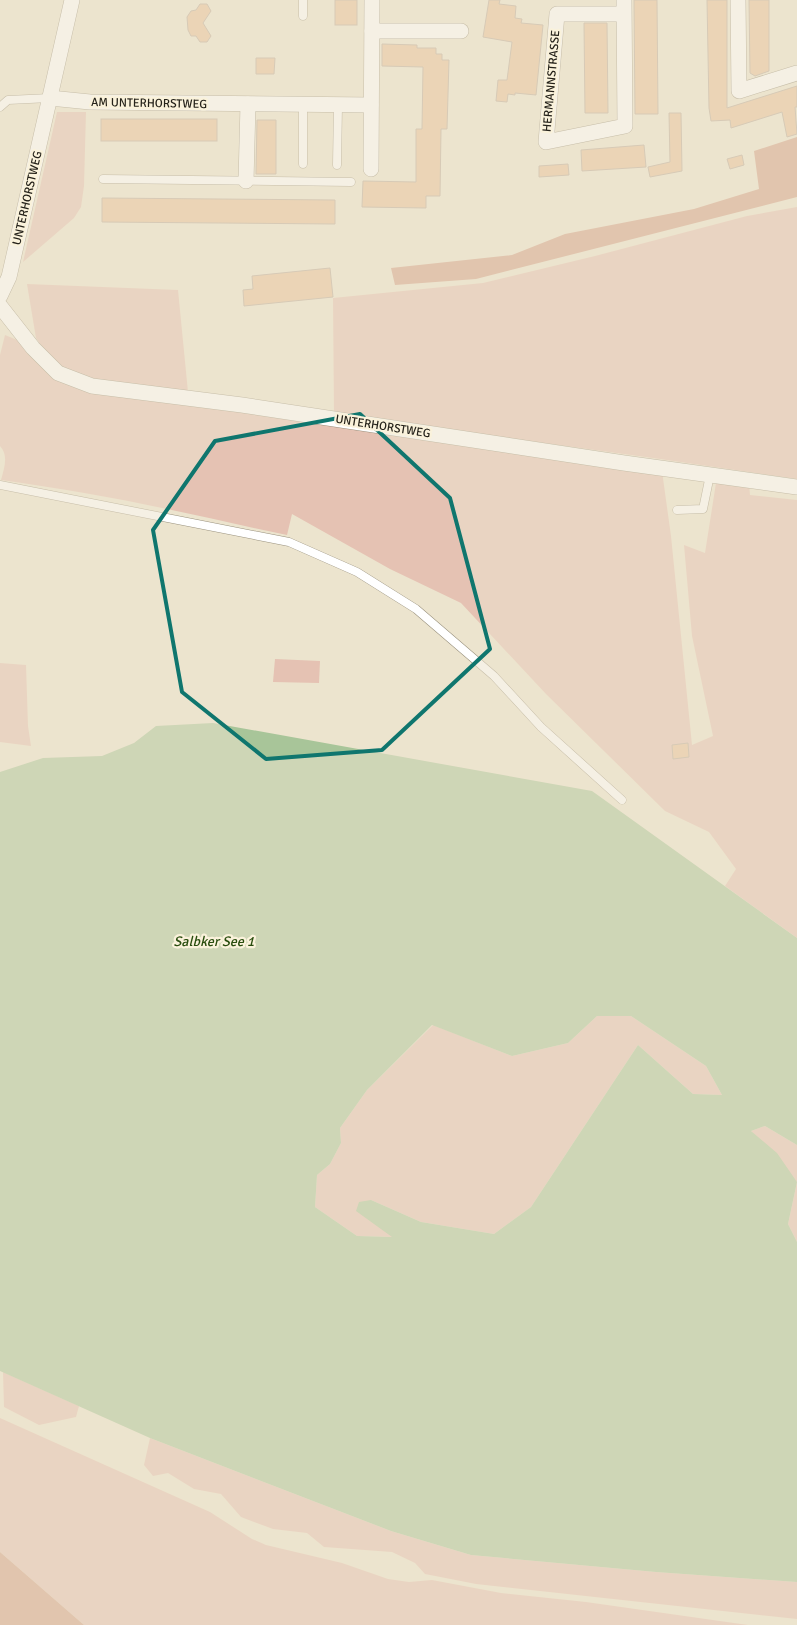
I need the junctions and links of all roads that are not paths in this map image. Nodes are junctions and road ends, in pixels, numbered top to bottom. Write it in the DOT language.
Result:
graph roads {
  1 [pos="72,0"];
  2 [pos="303,0"];
  3 [pos="372,0"];
  4 [pos="738,0"];
  5 [pos="624,7"];
  6 [pos="303,16"];
  7 [pos="372,31"];
  8 [pos="461,31"];
  9 [pos="797,73"];
  10 [pos="50,98"];
  11 [pos="248,104"];
  12 [pos="303,104"];
  13 [pos="338,104"];
  14 [pos="371,105"];
  15 [pos="0,107"];
  16 [pos="303,164"];
  17 [pos="337,165"];
  18 [pos="371,169"];
  19 [pos="103,178"];
  20 [pos="246,181"];
  21 [pos="351,182"];
  22 [pos="0,296"];
  23 [pos="0,306"];
  24 [pos="710,475"];
  25 [pos="0,485"];
  26 [pos="797,486"];
  27 [pos="677,510"];
  28 [pos="622,800"];
  1 -- 10 [label="street, UNTERHORSTWEG"];
  2 -- 6 [label="lane"];
  3 -- 7 [label="street"];
  4 -- 9 [label="street"];
  5 -- 5 [label="street, HERMANNSTRASSE"];
  7 -- 8 [label="street"];
  7 -- 14 [label="street"];
  10 -- 11 [label="street, AM UNTERHORSTWEG"];
  10 -- 15 [label="lane"];
  10 -- 22 [label="street, UNTERHORSTWEG"];
  11 -- 12 [label="street, AM UNTERHORSTWEG"];
  11 -- 20 [label="street"];
  12 -- 13 [label="street, AM UNTERHORSTWEG"];
  12 -- 16 [label="lane"];
  13 -- 14 [label="street, AM UNTERHORSTWEG"];
  13 -- 17 [label="lane"];
  14 -- 18 [label="street"];
  19 -- 20 [label="lane"];
  20 -- 21 [label="lane"];
  23 -- 24 [label="street, UNTERHORSTWEG"];
  24 -- 26 [label="street, UNTERHORSTWEG"];
  24 -- 27 [label="lane"];
  25 -- 28 [label="lane"];
}
